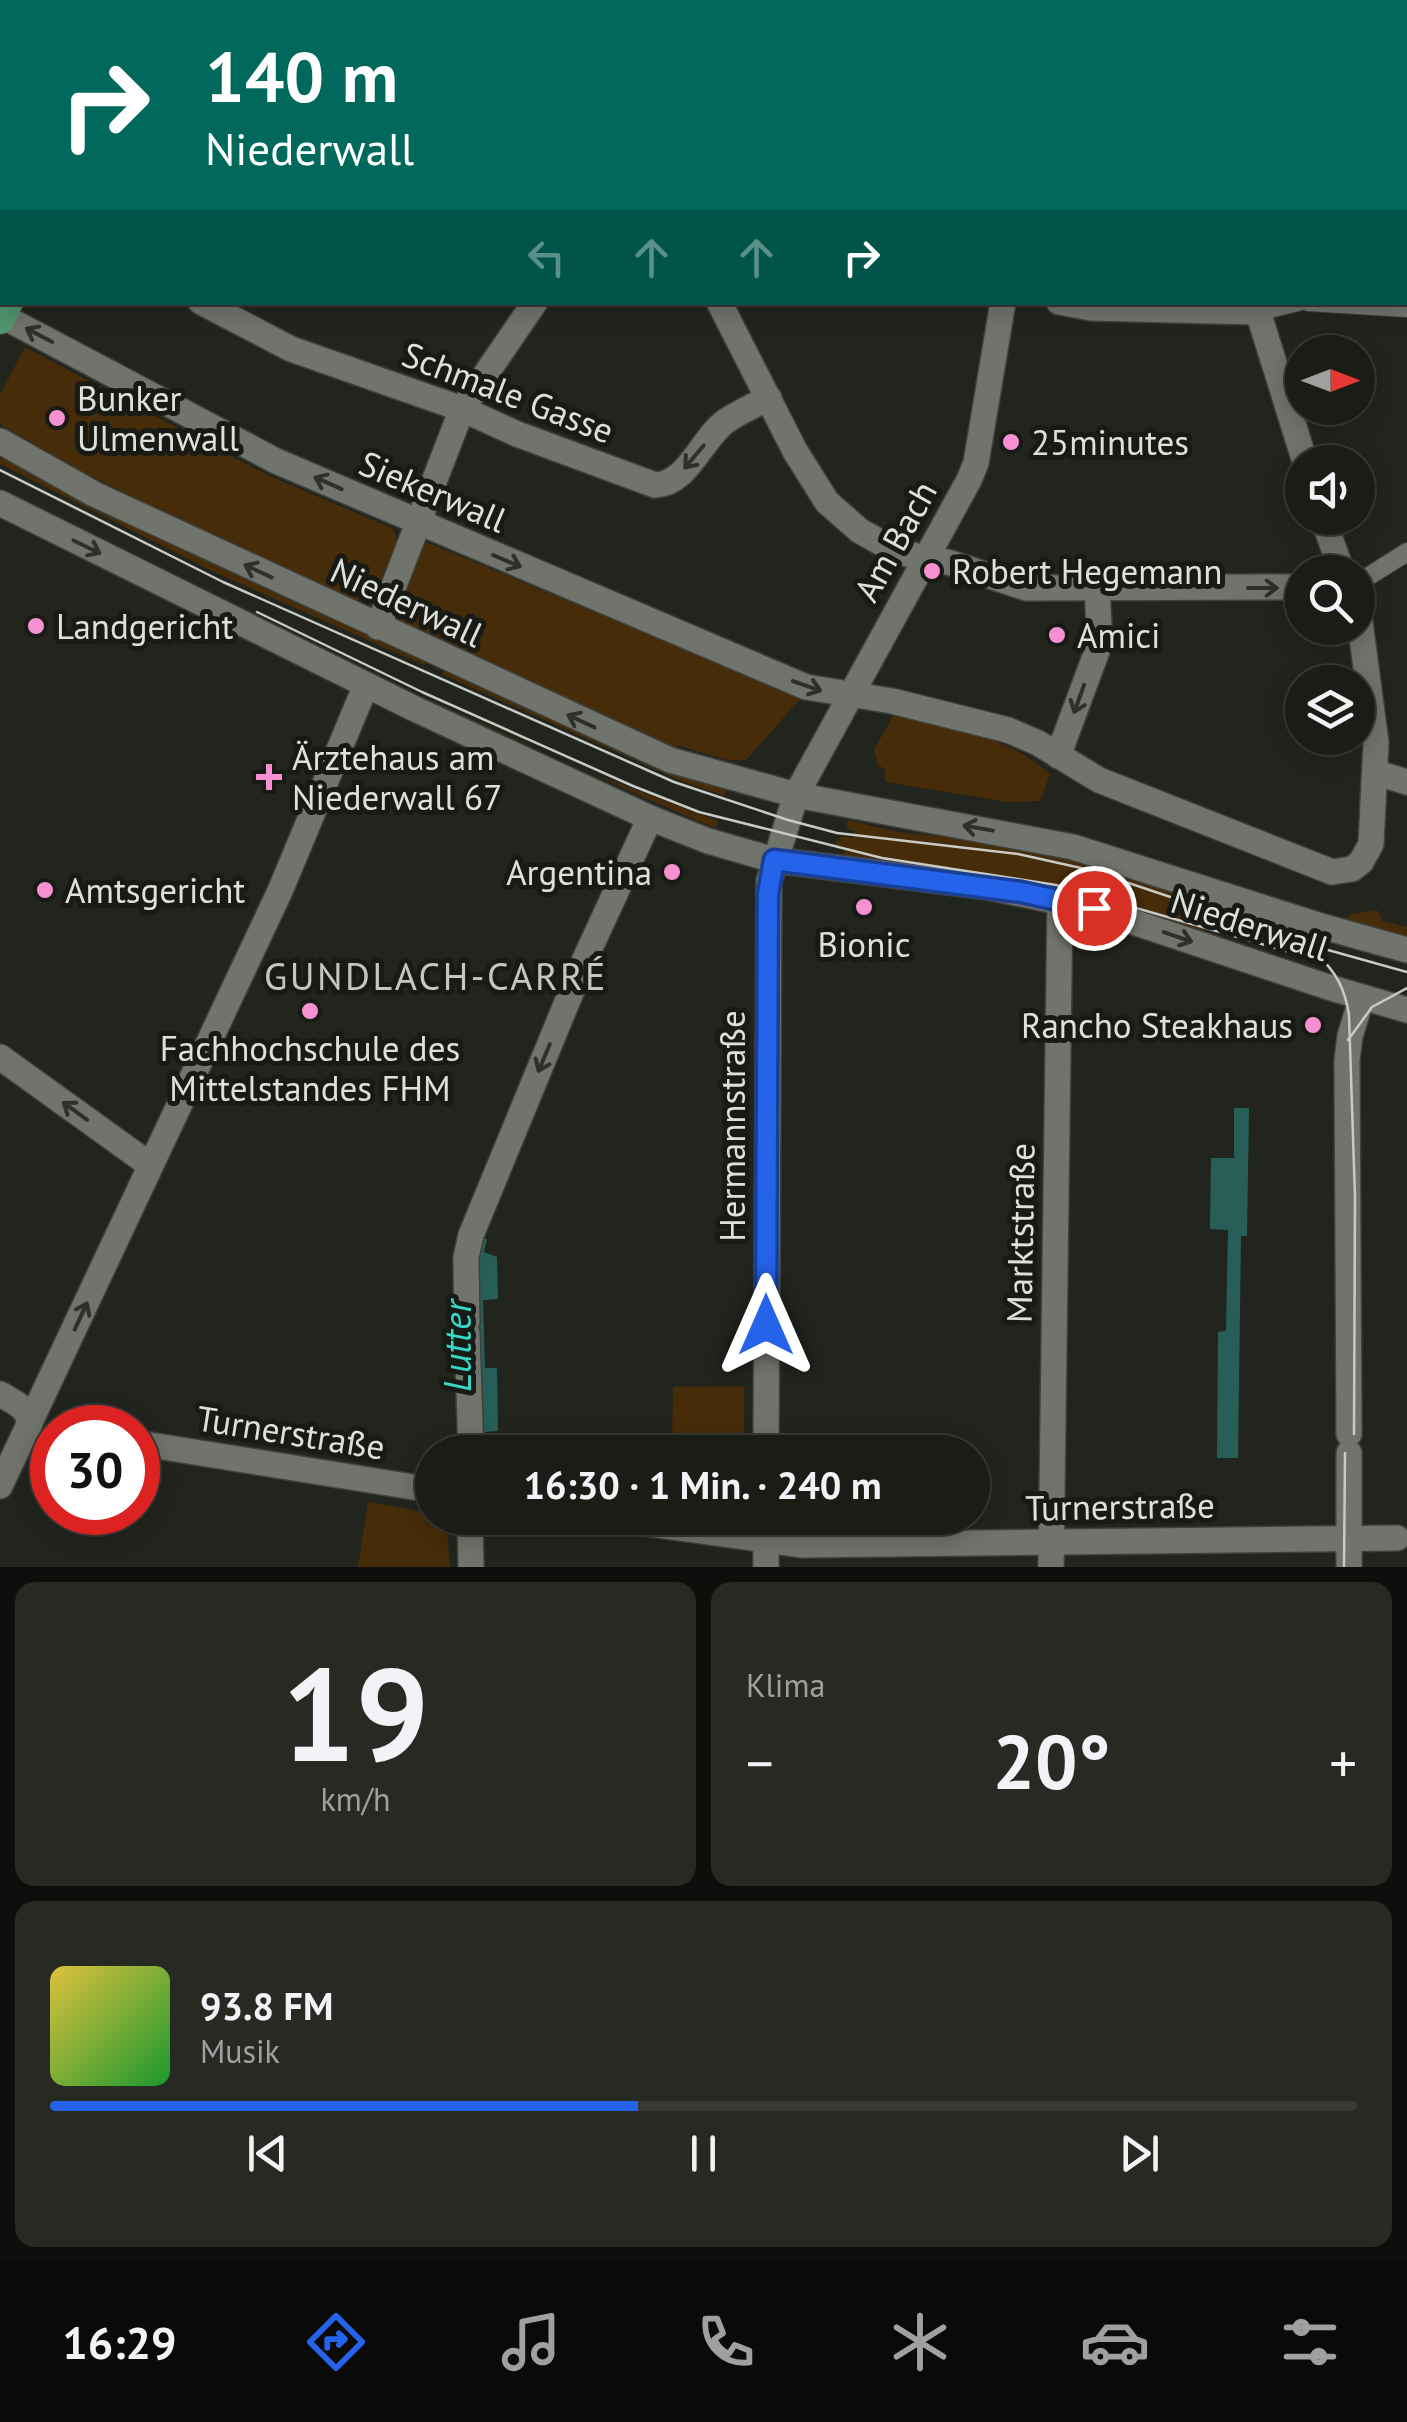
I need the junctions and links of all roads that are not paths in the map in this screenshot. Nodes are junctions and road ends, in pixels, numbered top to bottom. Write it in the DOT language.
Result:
graph roads {
  1 [pos="207,305"];
  2 [pos="533,305"];
  3 [pos="721,305"];
  4 [pos="1002,305"];
  5 [pos="1076,305"];
  6 [pos="1358,305"];
  7 [pos="1256,307"];
  8 [pos="1407,308"];
  9 [pos="4,313"];
  10 [pos="769,398"];
  11 [pos="462,409"];
  12 [pos="0,441"];
  13 [pos="1301,445"];
  14 [pos="0,503"];
  15 [pos="417,522"];
  16 [pos="1407,552"];
  17 [pos="925,558"];
  18 [pos="1375,572"];
  19 [pos="1097,588"];
  20 [pos="1285,588"];
  21 [pos="378,627"];
  22 [pos="1363,645"];
  23 [pos="366,685"];
  24 [pos="851,695"];
  25 [pos="1058,756"];
  26 [pos="1377,773"];
  27 [pos="1407,782"];
  28 [pos="796,796"];
  29 [pos="650,818"];
  30 [pos="774,860"];
  31 [pos="1060,900"];
  32 [pos="1407,950"];
  33 [pos="1362,997"];
  34 [pos="1407,1010"];
  35 [pos="0,1056"];
  36 [pos="150,1165"];
  37 [pos="0,1394"];
  38 [pos="45,1405"];
  39 [pos="30,1412"];
  40 [pos="30,1434"];
  41 [pos="470,1435"];
  42 [pos="766,1435"];
  43 [pos="160,1447"];
  44 [pos="0,1486"];
  45 [pos="415,1487"];
  46 [pos="470,1535"];
  47 [pos="720,1535"];
  48 [pos="1349,1538"];
  49 [pos="1397,1538"];
  50 [pos="766,1542"];
  51 [pos="1051,1554"];
  52 [pos="471,1567"];
  53 [pos="1349,1567"];
  1 -- 11 [label="street, Schmale Gasse"];
  2 -- 11 [label="street"];
  3 -- 10 [label="street"];
  4 -- 17 [label="street, Am Bach"];
  5 -- 7 [label="street"];
  6 -- 8 [label="street"];
  7 -- 13 [label="street"];
  15 -- 9 [label="street, Siekerwall, one-way"];
  10 -- 11 [label="street, Schmale Gasse, one-way"];
  10 -- 17 [label="street"];
  11 -- 15 [label="street"];
  21 -- 12 [label="street, Niederwall, one-way"];
  14 -- 23 [label="street, Niederwall, one-way"];
  15 -- 21 [label="street"];
  15 -- 24 [label="street, Siekerwall, one-way"];
  16 -- 18 [label="street"];
  17 -- 19 [label="street"];
  17 -- 24 [label="street, Am Bach"];
  19 -- 20 [label="street, one-way"];
  19 -- 25 [label="street, one-way"];
  28 -- 21 [label="street, Niederwall, one-way"];
  22 -- 26 [label="street"];
  23 -- 29 [label="street, Niederwall"];
  23 -- 36 [label="street"];
  24 -- 25 [label="street"];
  24 -- 28 [label="street, Am Bach"];
  25 -- 26 [label="street"];
  26 -- 27 [label="street"];
  28 -- 30 [label="street"];
  32 -- 28 [label="street, Niederwall, one-way"];
  29 -- 30 [label="street, Niederwall"];
  29 -- 41 [label="street, one-way"];
  30 -- 31 [label="street, Niederwall"];
  30 -- 42 [label="street, Hermannstraße"];
  31 -- 33 [label="street, Niederwall, one-way"];
  31 -- 51 [label="street, Marktstraße"];
  33 -- 34 [label="street, Niederwall"];
  33 -- 48 [label="street"];
  36 -- 35 [label="street, one-way"];
  38 -- 36 [label="street, one-way"];
  37 -- 39 [label="street"];
  40 -- 44 [label="street"];
  43 -- 45 [label="street, Turnerstraße"];
  46 -- 52 [label="street"];
  47 -- 50 [label="street, Turnerstraße"];
  48 -- 49 [label="street, Turnerstraße"];
  48 -- 51 [label="street, Turnerstraße"];
  48 -- 53 [label="street"];
  50 -- 51 [label="street, Turnerstraße"];
}
